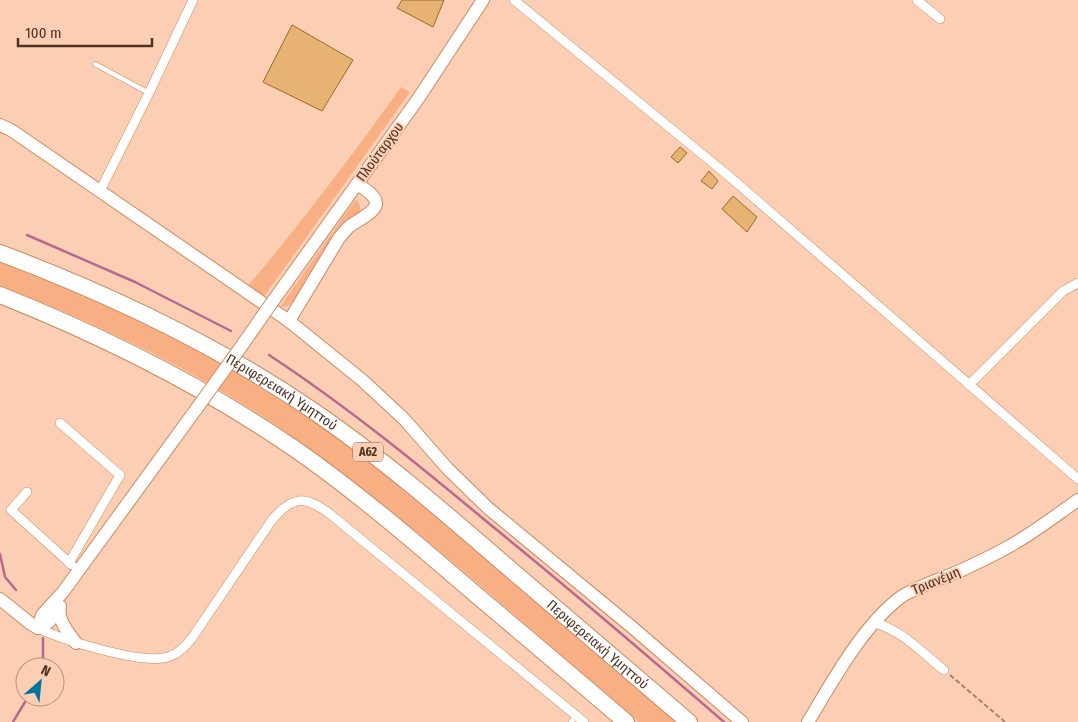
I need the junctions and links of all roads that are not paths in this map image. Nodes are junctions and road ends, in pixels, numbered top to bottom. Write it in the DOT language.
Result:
graph roads {
  1 [pos="193,0"];
  2 [pos="483,0"];
  3 [pos="514,0"];
  4 [pos="917,0"];
  5 [pos="940,19"];
  6 [pos="95,64"];
  7 [pos="149,92"];
  8 [pos="0,125"];
  9 [pos="357,184"];
  10 [pos="100,191"];
  11 [pos="0,253"];
  12 [pos="1078,284"];
  13 [pos="0,295"];
  14 [pos="290,321"];
  15 [pos="969,385"];
  16 [pos="60,423"];
  17 [pos="1078,479"];
  18 [pos="27,492"];
  19 [pos="1078,500"];
  20 [pos="73,567"];
  21 [pos="0,599"];
  22 [pos="55,607"];
  23 [pos="14,611"];
  24 [pos="874,623"];
  25 [pos="38,628"];
  26 [pos="76,643"];
  27 [pos="944,670"];
  28 [pos="574,719"];
  29 [pos="584,722"];
  30 [pos="626,722"];
  31 [pos="689,722"];
  32 [pos="742,722"];
  33 [pos="808,722"];
  1 -- 7 [label="street"];
  2 -- 9 [label="street, Πλούταρχου"];
  3 -- 15 [label="street"];
  4 -- 5 [label="street"];
  6 -- 7 [label="lane"];
  7 -- 10 [label="street"];
  8 -- 10 [label="street"];
  9 -- 14 [label="street"];
  9 -- 20 [label="street, Πλούταρχου, bridge"];
  10 -- 14 [label="street"];
  11 -- 31 [label="highway, Περιφερειακή Υμηττού / Α62"];
  12 -- 15 [label="street"];
  13 -- 30 [label="highway"];
  14 -- 32 [label="street"];
  15 -- 17 [label="street"];
  16 -- 20 [label="street"];
  18 -- 20 [label="street"];
  19 -- 24 [label="street, Τριανέμη"];
  20 -- 22 [label="street, Πλούταρχου"];
  21 -- 23 [label="street"];
  22 -- 23 [label="street"];
  22 -- 25 [label="street"];
  22 -- 26 [label="street"];
  23 -- 25 [label="street"];
  24 -- 27 [label="street"];
  24 -- 33 [label="street, Τριανέμη"];
  25 -- 26 [label="street"];
  26 -- 28 [label="street"];
  28 -- 29 [label="street"];
}
